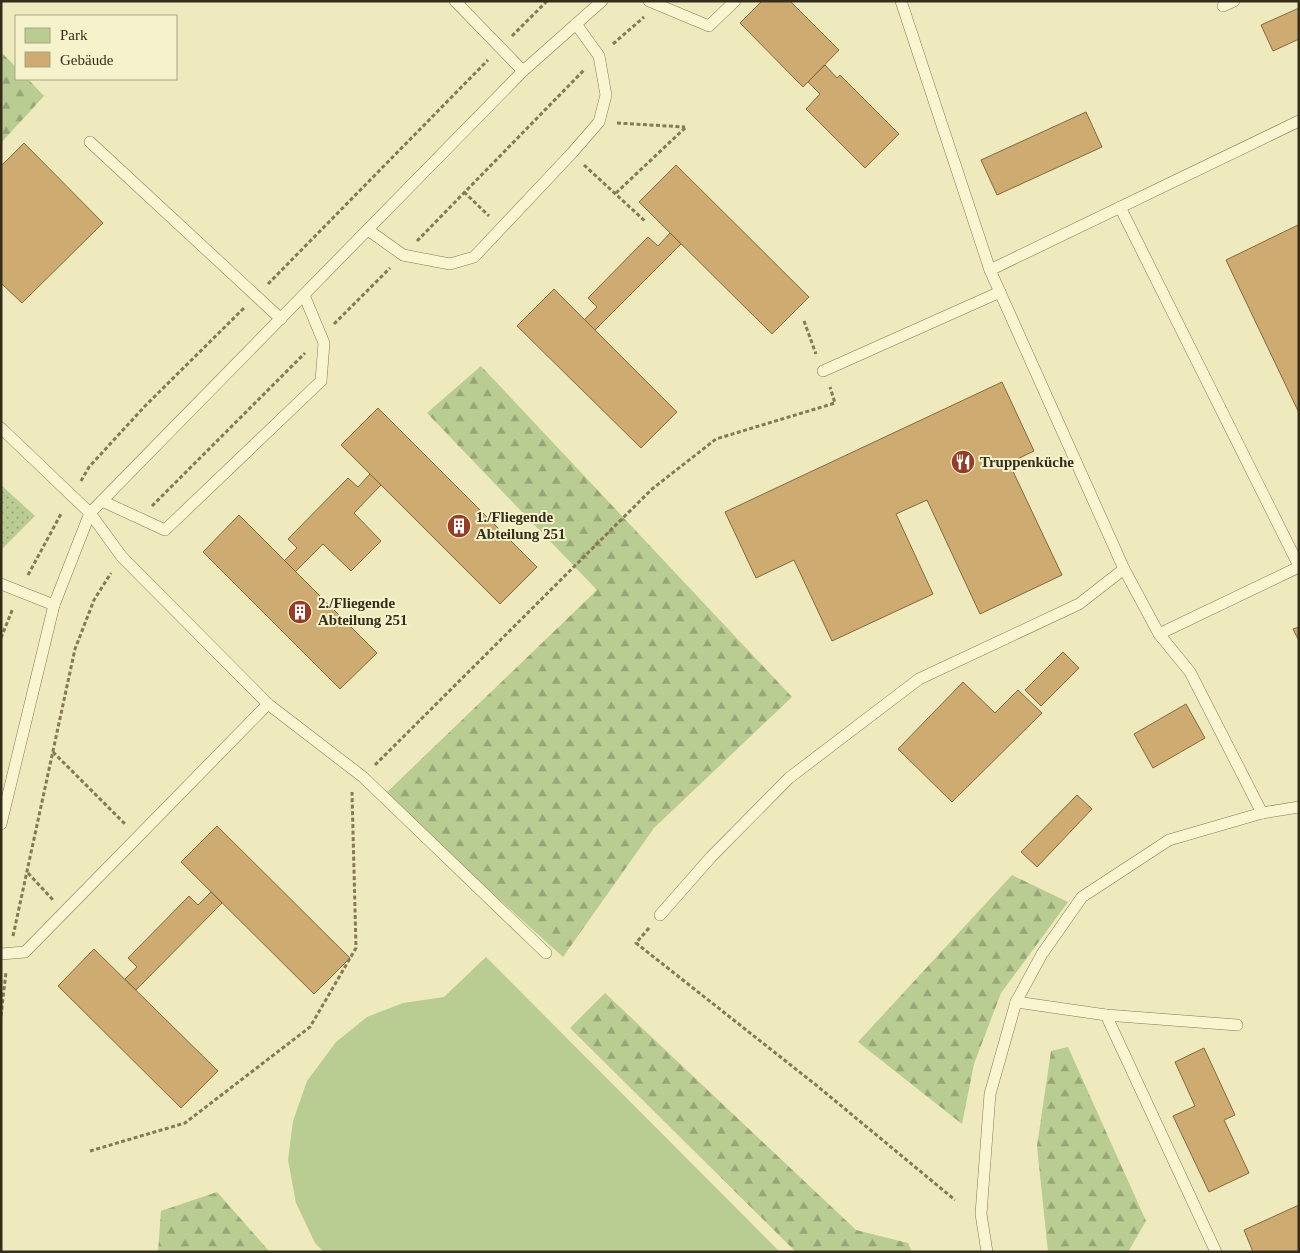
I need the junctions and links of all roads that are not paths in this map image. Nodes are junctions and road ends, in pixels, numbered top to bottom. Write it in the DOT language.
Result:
graph roads {
  1 [pos="455,1"];
  2 [pos="602,1"];
  3 [pos="649,1"];
  4 [pos="735,1"];
  5 [pos="901,1"];
  6 [pos="576,24"];
  7 [pos="523,71"];
  8 [pos="1299,121"];
  9 [pos="90,142"];
  10 [pos="1120,207"];
  11 [pos="368,230"];
  12 [pos="990,270"];
  13 [pos="1000,292"];
  14 [pos="304,295"];
  15 [pos="280,319"];
  16 [pos="823,371"];
  17 [pos="1,428"];
  18 [pos="102,501"];
  19 [pos="90,513"];
  20 [pos="1299,567"];
  21 [pos="1124,569"];
  22 [pos="1,584"];
  23 [pos="54,605"];
  24 [pos="1159,634"];
  25 [pos="268,704"];
  26 [pos="1299,806"];
  27 [pos="1262,812"];
  28 [pos="1,824"];
  29 [pos="660,915"];
  30 [pos="546,953"];
  31 [pos="1,954"];
  32 [pos="1016,1002"];
  33 [pos="1106,1015"];
  34 [pos="1237,1025"];
  35 [pos="987,1252"];
  36 [pos="1216,1252"];
  1 -- 7 [label="lane"];
  2 -- 6 [label="lane"];
  3 -- 4 [label="lane"];
  5 -- 12 [label="lane"];
  6 -- 7 [label="lane"];
  6 -- 11 [label="lane"];
  7 -- 11 [label="lane"];
  8 -- 10 [label="lane"];
  9 -- 15 [label="lane"];
  10 -- 12 [label="lane"];
  10 -- 20 [label="lane"];
  11 -- 14 [label="lane"];
  12 -- 13 [label="lane"];
  13 -- 16 [label="lane"];
  13 -- 21 [label="lane"];
  14 -- 15 [label="lane"];
  14 -- 18 [label="lane"];
  15 -- 18 [label="lane"];
  17 -- 19 [label="lane"];
  18 -- 19 [label="lane"];
  19 -- 23 [label="lane"];
  19 -- 25 [label="lane"];
  20 -- 24 [label="lane"];
  21 -- 24 [label="lane"];
  21 -- 29 [label="lane"];
  22 -- 23 [label="lane"];
  23 -- 28 [label="lane"];
  24 -- 27 [label="lane"];
  25 -- 30 [label="lane"];
  25 -- 31 [label="lane"];
  26 -- 27 [label="lane"];
  27 -- 32 [label="lane"];
  32 -- 33 [label="lane"];
  32 -- 35 [label="lane"];
  33 -- 34 [label="lane"];
  33 -- 36 [label="lane"];
}
